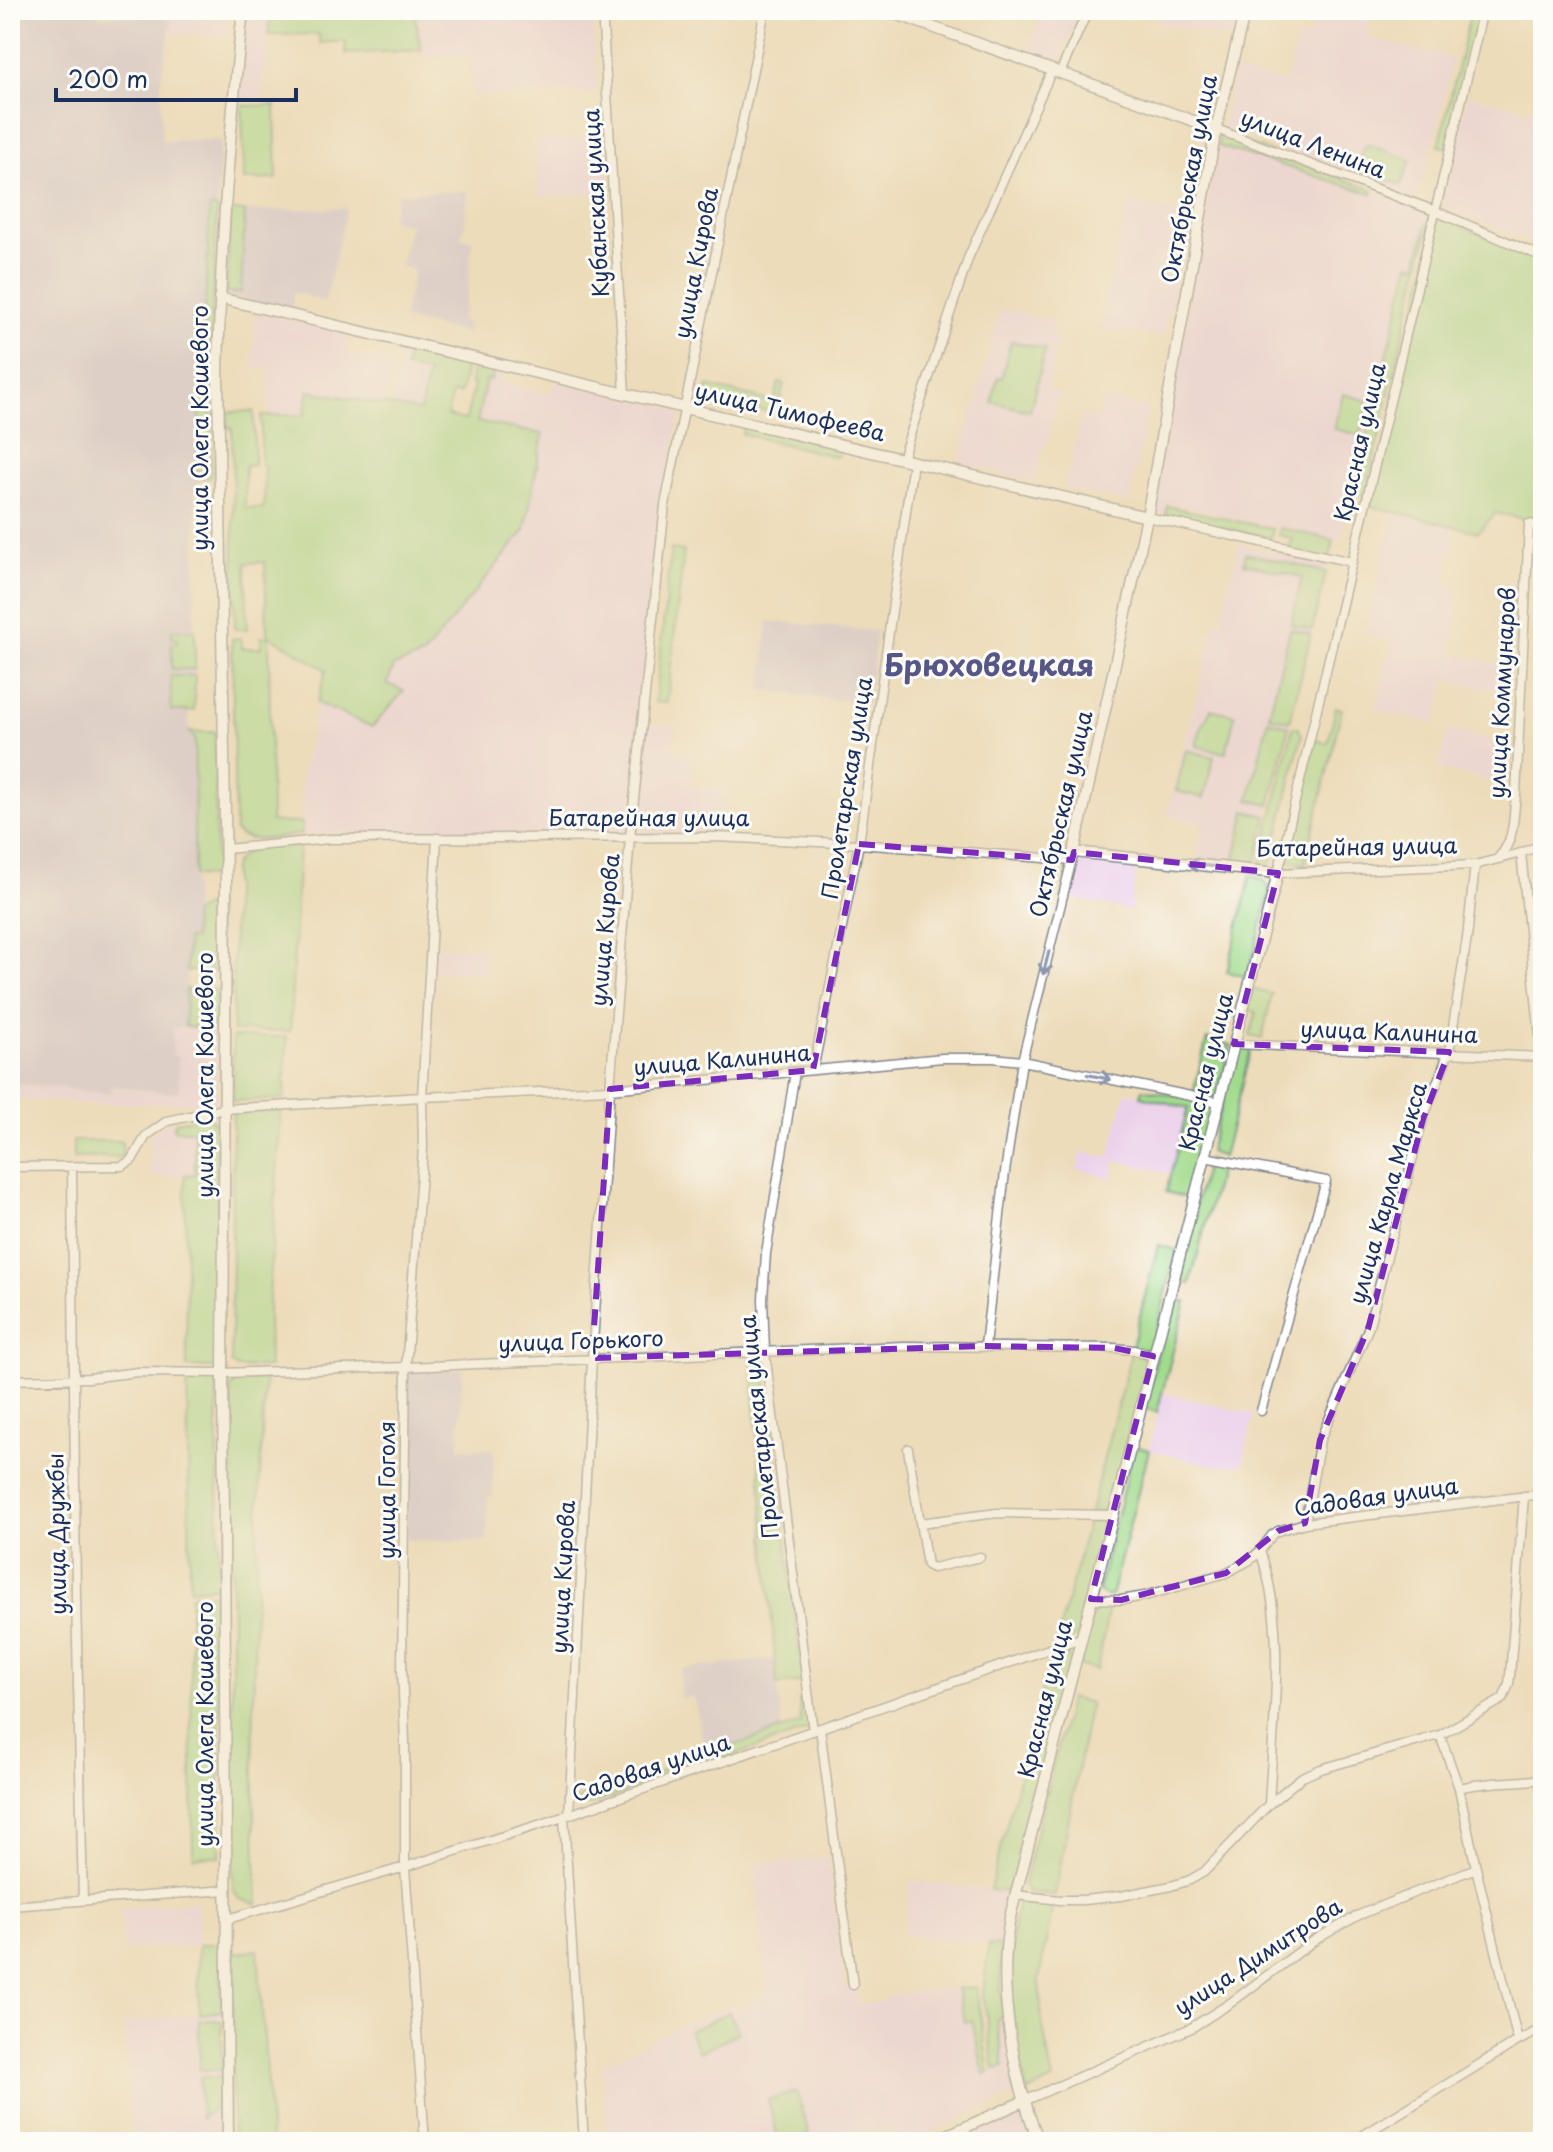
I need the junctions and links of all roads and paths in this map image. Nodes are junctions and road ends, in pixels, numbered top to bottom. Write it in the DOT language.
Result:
graph roads {
  1 [pos="243,10"];
  2 [pos="602,10"];
  3 [pos="765,10"];
  4 [pos="885,10"];
  5 [pos="1088,10"];
  6 [pos="1245,10"];
  7 [pos="1483,10"];
  8 [pos="1056,72"];
  9 [pos="1216,129"];
  10 [pos="1435,211"];
  11 [pos="1543,257"];
  12 [pos="219,298"];
  13 [pos="625,394"];
  14 [pos="685,408"];
  15 [pos="907,460"];
  16 [pos="1147,517"];
  17 [pos="1543,527"];
  18 [pos="1352,562"];
  19 [pos="630,837"];
  20 [pos="437,838"];
  21 [pos="859,844"];
  22 [pos="1543,844"];
  23 [pos="226,849"];
  24 [pos="1521,853"];
  25 [pos="1073,856"];
  26 [pos="1497,859"];
  27 [pos="1475,865"];
  28 [pos="1278,873"];
  29 [pos="1234,1044"];
  30 [pos="1449,1052"];
  31 [pos="1543,1057"];
  32 [pos="1022,1061"];
  33 [pos="813,1070"];
  34 [pos="795,1072"];
  35 [pos="610,1089"];
  36 [pos="422,1097"];
  37 [pos="1219,1102"];
  38 [pos="224,1109"];
  39 [pos="1205,1157"];
  40 [pos="10,1167"];
  41 [pos="72,1167"];
  42 [pos="1543,1299"];
  43 [pos="985,1346"];
  44 [pos="765,1352"];
  45 [pos="1153,1356"];
  46 [pos="592,1358"];
  47 [pos="1543,1363"];
  48 [pos="406,1367"];
  49 [pos="223,1373"];
  50 [pos="73,1378"];
  51 [pos="10,1380"];
  52 [pos="1261,1411"];
  53 [pos="908,1449"];
  54 [pos="1543,1494"];
  55 [pos="1524,1496"];
  56 [pos="1113,1515"];
  57 [pos="920,1523"];
  58 [pos="1305,1523"];
  59 [pos="1260,1551"];
  60 [pos="980,1557"];
  61 [pos="1091,1599"];
  62 [pos="1081,1638"];
  63 [pos="817,1729"];
  64 [pos="1440,1735"];
  65 [pos="1543,1779"];
  66 [pos="1459,1788"];
  67 [pos="1269,1804"];
  68 [pos="567,1816"];
  69 [pos="405,1867"];
  70 [pos="1476,1868"];
  71 [pos="227,1890"];
  72 [pos="1015,1895"];
  73 [pos="83,1900"];
  74 [pos="10,1906"];
  75 [pos="228,1919"];
  76 [pos="853,1985"];
  77 [pos="1543,2028"];
  78 [pos="1518,2041"];
  79 [pos="1024,2101"];
  80 [pos="228,2142"];
  81 [pos="425,2142"];
  82 [pos="584,2142"];
  83 [pos="932,2142"];
  84 [pos="1039,2142"];
  85 [pos="1352,2142"];
  1 -- 12 [label="street, улица Олега Кошевого"];
  2 -- 13 [label="street, Кубанская улица"];
  3 -- 14 [label="street, улица Кирова"];
  4 -- 8 [label="street, улица Ленина"];
  5 -- 8 [label="street, Пролетарская улица"];
  6 -- 9 [label="street, Октябрьская улица"];
  7 -- 10 [label="street, Красная улица"];
  8 -- 9 [label="street, улица Ленина"];
  8 -- 15 [label="street, Пролетарская улица"];
  9 -- 10 [label="street, улица Ленина"];
  9 -- 16 [label="street, Октябрьская улица"];
  10 -- 11 [label="street, улица Ленина"];
  10 -- 18 [label="street, Красная улица"];
  12 -- 13 [label="street, улица Тимофеева"];
  12 -- 23 [label="street, улица Олега Кошевого"];
  13 -- 14 [label="street, улица Тимофеева"];
  14 -- 15 [label="street, улица Тимофеева"];
  14 -- 19 [label="street, улица Кирова"];
  15 -- 16 [label="street, улица Тимофеева"];
  15 -- 21 [label="street, Пролетарская улица"];
  16 -- 18 [label="street, улица Тимофеева"];
  16 -- 25 [label="street, Октябрьская улица"];
  17 -- 26 [label="street, улица Коммунаров"];
  18 -- 28 [label="street, Красная улица"];
  19 -- 20 [label="street, Батарейная улица"];
  19 -- 21 [label="street, Батарейная улица"];
  19 -- 35 [label="street, улица Кирова"];
  20 -- 23 [label="street, Батарейная улица"];
  20 -- 36 [label="street, улица Гоголя"];
  21 -- 25 [label="street, Батарейная улица"];
  21 -- 33 [label="street, Пролетарская улица"];
  22 -- 24 [label="street, Батарейная улица"];
  23 -- 38 [label="street, улица Олега Кошевого"];
  24 -- 26 [label="street, Батарейная улица"];
  24 -- 31 [label="street"];
  28 -- 25 [label="street, Батарейная улица, one-way"];
  25 -- 32 [label="street, Октябрьская улица, one-way"];
  26 -- 27 [label="street, Батарейная улица"];
  27 -- 28 [label="street, Батарейная улица"];
  27 -- 30 [label="street, улица Карла Маркса"];
  28 -- 29 [label="street, Красная улица"];
  29 -- 30 [label="street, улица Калинина"];
  29 -- 37 [label="street, Красная улица"];
  30 -- 31 [label="street, улица Калинина"];
  30 -- 58 [label="street, улица Карла Маркса"];
  32 -- 33 [label="street, улица Калинина"];
  32 -- 37 [label="street, улица Калинина, one-way"];
  32 -- 43 [label="street, Октябрьская улица"];
  33 -- 34 [label="street, улица Калинина"];
  34 -- 35 [label="street, улица Калинина"];
  34 -- 44 [label="street, Пролетарская улица"];
  35 -- 36 [label="street, улица Калинина"];
  35 -- 46 [label="street, улица Кирова"];
  36 -- 38 [label="street, улица Калинина"];
  36 -- 48 [label="street, улица Гоголя"];
  37 -- 39 [label="street, Красная улица"];
  38 -- 41 [label="street, улица Калинина"];
  38 -- 49 [label="street, улица Олега Кошевого"];
  39 -- 45 [label="street, Красная улица"];
  39 -- 52 [label="street"];
  40 -- 41 [label="street, улица Калинина"];
  41 -- 50 [label="street, улица Дружбы"];
  42 -- 47 [label="street"];
  43 -- 44 [label="street, улица Горького"];
  43 -- 45 [label="street, улица Горького"];
  44 -- 46 [label="street, улица Горького"];
  44 -- 63 [label="street, Пролетарская улица"];
  45 -- 56 [label="street, Красная улица"];
  46 -- 48 [label="street, улица Горького"];
  46 -- 68 [label="street, улица Кирова"];
  48 -- 49 [label="street, улица Горького"];
  48 -- 69 [label="street, улица Гоголя"];
  49 -- 50 [label="street, улица Горького"];
  49 -- 71 [label="street, улица Олега Кошевого"];
  50 -- 51 [label="street, улица Горького"];
  50 -- 73 [label="street, улица Дружбы"];
  53 -- 57 [label="street"];
  54 -- 55 [label="street, Садовая улица"];
  55 -- 58 [label="street, Садовая улица"];
  55 -- 64 [label="street"];
  56 -- 57 [label="street"];
  56 -- 61 [label="street, Красная улица"];
  57 -- 60 [label="street"];
  58 -- 59 [label="street, Садовая улица"];
  59 -- 61 [label="street, Садовая улица"];
  59 -- 67 [label="street"];
  61 -- 62 [label="street, Красная улица"];
  62 -- 63 [label="street, Садовая улица"];
  62 -- 72 [label="street, Красная улица"];
  63 -- 68 [label="street, Садовая улица"];
  63 -- 76 [label="street, Пролетарская улица"];
  64 -- 66 [label="street"];
  64 -- 67 [label="street"];
  65 -- 66 [label="street"];
  66 -- 70 [label="street"];
  67 -- 72 [label="street"];
  68 -- 69 [label="street, Садовая улица"];
  68 -- 82 [label="street, улица Кирова"];
  69 -- 75 [label="street, Садовая улица"];
  69 -- 81 [label="street, улица Гоголя"];
  70 -- 78 [label="street"];
  70 -- 79 [label="street, улица Димитрова"];
  71 -- 73 [label="street"];
  71 -- 75 [label="street, улица Олега Кошевого"];
  72 -- 79 [label="street, Красная улица"];
  73 -- 74 [label="street"];
  75 -- 80 [label="street, улица Олега Кошевого"];
  77 -- 78 [label="street"];
  78 -- 85 [label="street"];
  79 -- 83 [label="street, улица Димитрова"];
  79 -- 84 [label="street, Красная улица"];
}
